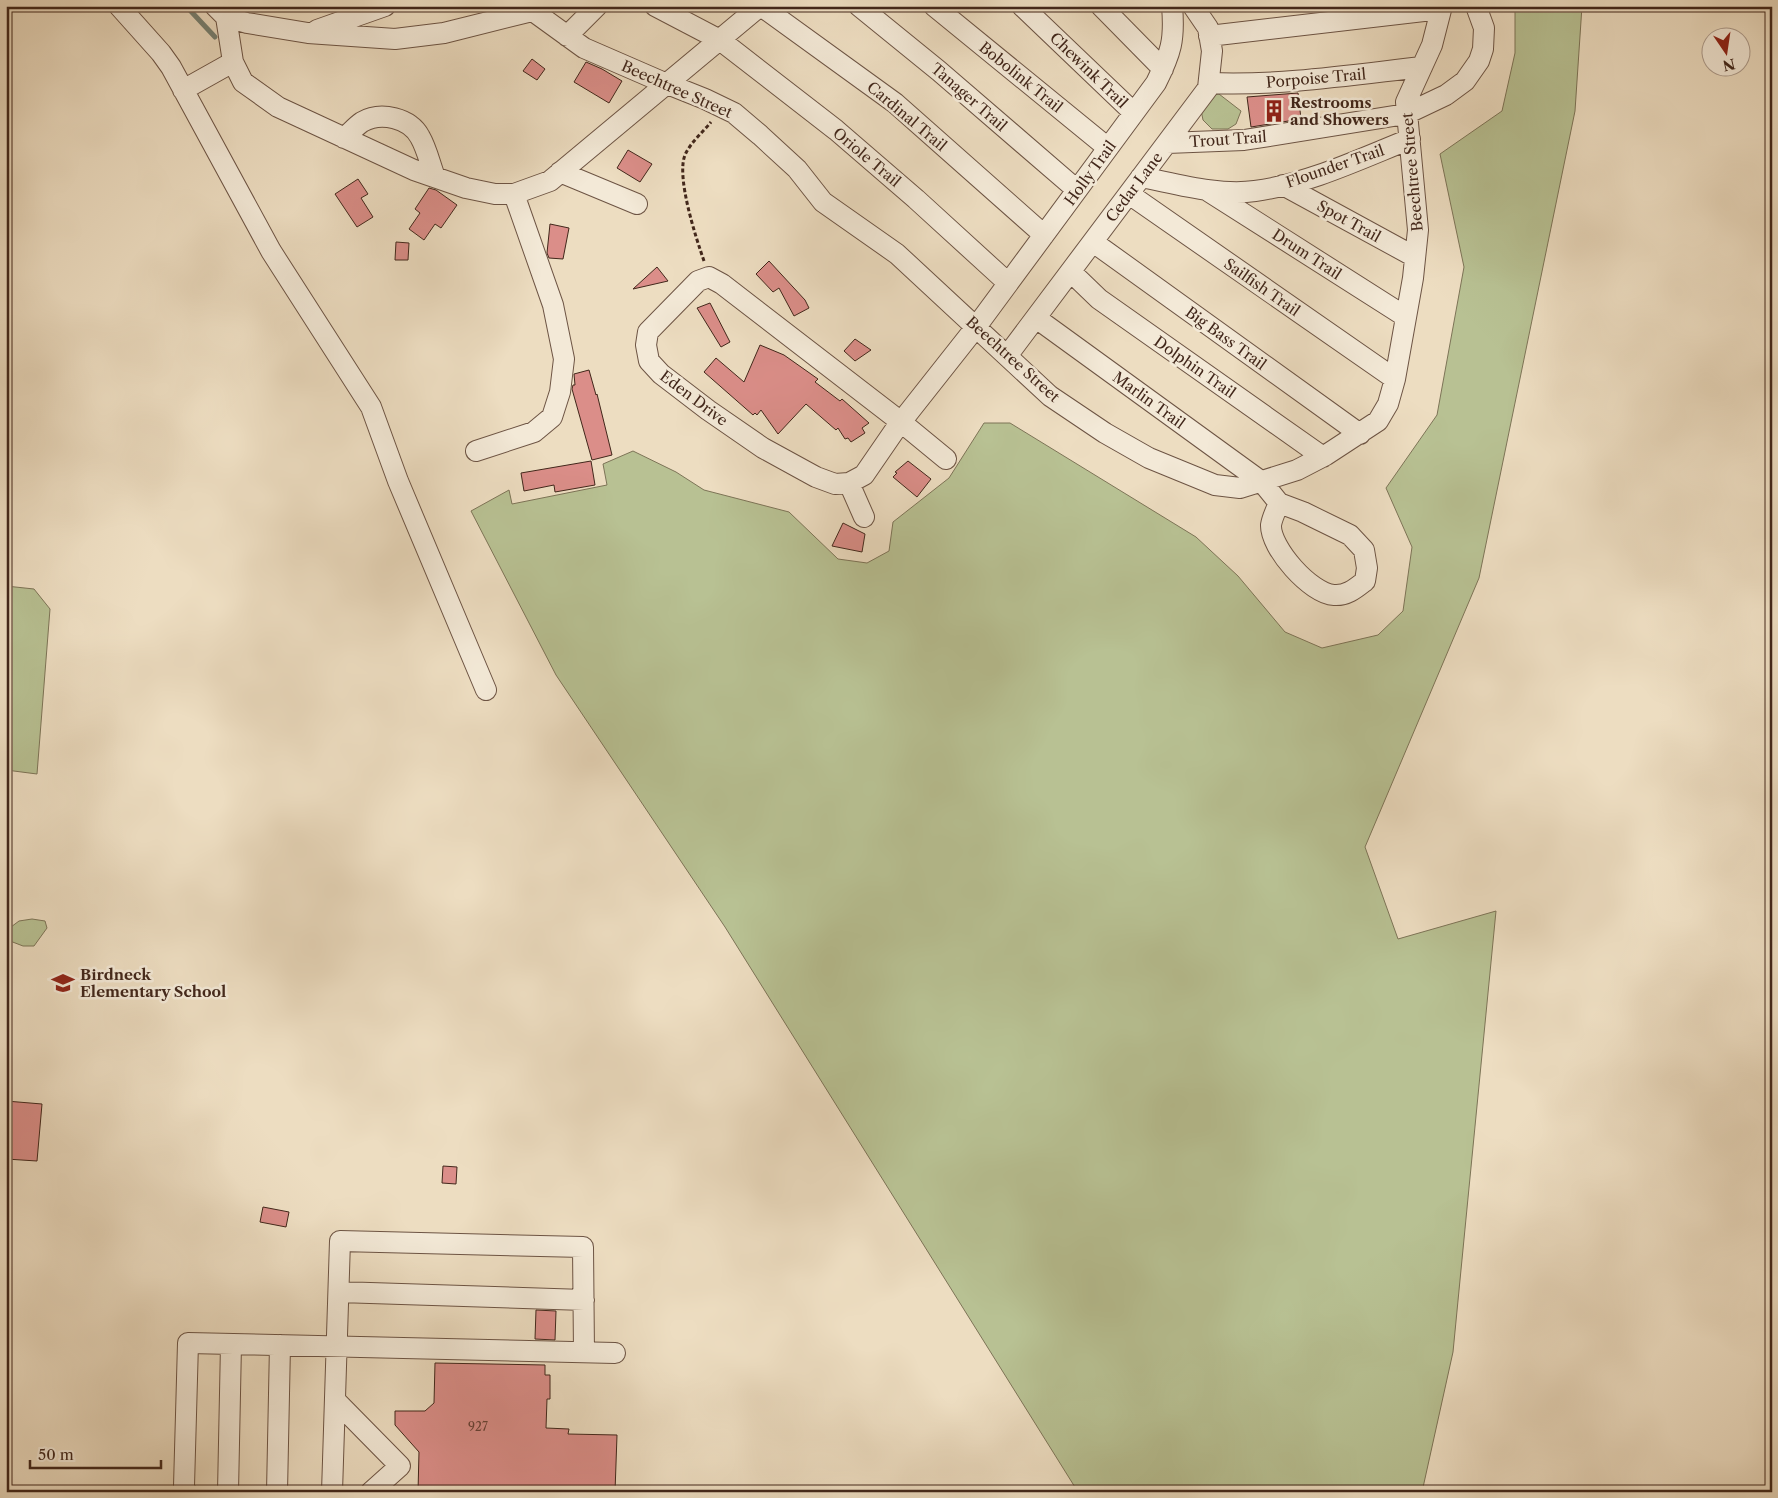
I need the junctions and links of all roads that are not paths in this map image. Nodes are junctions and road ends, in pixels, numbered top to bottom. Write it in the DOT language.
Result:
graph roads {
  1 [pos="119,6"];
  2 [pos="385,6"];
  3 [pos="598,6"];
  4 [pos="655,6"];
  5 [pos="761,6"];
  6 [pos="859,6"];
  7 [pos="934,6"];
  8 [pos="1022,6"];
  9 [pos="1101,6"];
  10 [pos="1172,6"];
  11 [pos="1193,6"];
  12 [pos="1476,6"];
  13 [pos="1442,7"];
  14 [pos="532,8"];
  15 [pos="222,10"];
  16 [pos="308,33"];
  17 [pos="567,36"];
  18 [pos="1209,36"];
  19 [pos="720,40"];
  20 [pos="233,62"];
  21 [pos="1422,67"];
  22 [pos="1163,69"];
  23 [pos="1209,83"];
  24 [pos="666,84"];
  25 [pos="183,90"];
  26 [pos="1134,114"];
  27 [pos="1406,114"];
  28 [pos="344,138"];
  29 [pos="1410,139"];
  30 [pos="1167,143"];
  31 [pos="1108,148"];
  32 [pos="560,172"];
  33 [pos="435,177"];
  34 [pos="1142,177"];
  35 [pos="1283,185"];
  36 [pos="1077,190"];
  37 [pos="1208,190"];
  38 [pos="514,194"];
  39 [pos="1129,194"];
  40 [pos="637,204"];
  41 [pos="1044,235"];
  42 [pos="1093,242"];
  43 [pos="1416,257"];
  44 [pos="1071,272"];
  45 [pos="1008,283"];
  46 [pos="1406,317"];
  47 [pos="1036,318"];
  48 [pos="976,327"];
  49 [pos="1007,356"];
  50 [pos="1395,379"];
  51 [pos="902,422"];
  52 [pos="1360,434"];
  53 [pos="476,451"];
  54 [pos="1323,457"];
  55 [pos="946,459"];
  56 [pos="1262,482"];
  57 [pos="849,483"];
  58 [pos="1278,504"];
  59 [pos="864,517"];
  60 [pos="486,690"];
  61 [pos="338,1292"];
  62 [pos="584,1300"];
  63 [pos="230,1344"];
  64 [pos="280,1345"];
  65 [pos="337,1346"];
  66 [pos="584,1352"];
  67 [pos="615,1353"];
  68 [pos="335,1400"];
  69 [pos="186,1492"];
  70 [pos="228,1492"];
  71 [pos="277,1492"];
  72 [pos="332,1492"];
  73 [pos="371,1492"];
  1 -- 25 [label="street"];
  2 -- 16 [label="street"];
  3 -- 17 [label="street"];
  4 -- 19 [label="street, Oriole Trail"];
  5 -- 19 [label="street"];
  5 -- 41 [label="street, Cardinal Trail"];
  6 -- 36 [label="street, Tanager Trail"];
  7 -- 31 [label="street, Bobolink Trail"];
  8 -- 26 [label="street, Chewink Trail"];
  9 -- 22 [label="street"];
  10 -- 22 [label="street, Holly Trail"];
  11 -- 18 [label="street, Cedar Lane"];
  12 -- 27 [label="street, Trout Trail"];
  13 -- 18 [label="street"];
  13 -- 21 [label="street, Beechtree Street"];
  14 -- 16 [label="street"];
  14 -- 17 [label="street, Beechtree Street"];
  15 -- 16 [label="street"];
  15 -- 20 [label="street"];
  17 -- 24 [label="street, Beechtree Street"];
  18 -- 23 [label="street, Cedar Lane"];
  19 -- 24 [label="street"];
  19 -- 45 [label="street, Oriole Trail"];
  20 -- 25 [label="street"];
  20 -- 28 [label="street"];
  21 -- 23 [label="street, Porpoise Trail"];
  21 -- 27 [label="street, Beechtree Street"];
  22 -- 26 [label="street, Holly Trail"];
  23 -- 30 [label="street, Cedar Lane"];
  24 -- 32 [label="street"];
  24 -- 48 [label="street, Beechtree Street"];
  25 -- 60 [label="street"];
  26 -- 31 [label="street, Holly Trail"];
  27 -- 29 [label="street, Beechtree Street"];
  27 -- 30 [label="street, Trout Trail"];
  28 -- 33 [label="street"];
  28 -- 33 [label="street"];
  29 -- 35 [label="street, Flounder Trail"];
  29 -- 43 [label="street, Beechtree Street"];
  30 -- 34 [label="street, Cedar Lane"];
  31 -- 36 [label="street, Holly Trail"];
  32 -- 38 [label="street"];
  32 -- 40 [label="street"];
  33 -- 38 [label="street"];
  34 -- 37 [label="street, Flounder Trail"];
  34 -- 39 [label="street, Cedar Lane"];
  35 -- 37 [label="street, Flounder Trail"];
  35 -- 43 [label="street, Spot Trail"];
  36 -- 41 [label="street, Holly Trail"];
  37 -- 46 [label="street, Drum Trail"];
  38 -- 53 [label="street"];
  39 -- 42 [label="street, Cedar Lane"];
  39 -- 50 [label="street, Sailfish Trail"];
  41 -- 45 [label="street, Holly Trail"];
  42 -- 44 [label="street, Cedar Lane"];
  42 -- 52 [label="street, Big Bass Trail"];
  43 -- 46 [label="street, Beechtree Street"];
  44 -- 47 [label="street, Cedar Lane"];
  44 -- 54 [label="street, Dolphin Trail"];
  45 -- 48 [label="street, Holly Trail"];
  46 -- 50 [label="street, Beechtree Street"];
  47 -- 49 [label="street, Cedar Lane"];
  47 -- 56 [label="street, Marlin Trail"];
  48 -- 49 [label="street, Beechtree Street"];
  48 -- 51 [label="street"];
  49 -- 56 [label="street, Beechtree Street"];
  50 -- 52 [label="street, Beechtree Street"];
  51 -- 55 [label="street"];
  51 -- 57 [label="street"];
  51 -- 57 [label="street, Eden Drive"];
  52 -- 54 [label="street, Beechtree Street"];
  54 -- 56 [label="street, Beechtree Street"];
  56 -- 58 [label="street, Marlin Trail"];
  57 -- 59 [label="street"];
  58 -- 58 [label="street"];
  61 -- 62 [label="street"];
  61 -- 62 [label="street"];
  61 -- 65 [label="street"];
  62 -- 66 [label="street"];
  63 -- 64 [label="street"];
  63 -- 69 [label="street"];
  63 -- 70 [label="street"];
  64 -- 65 [label="street"];
  64 -- 71 [label="street"];
  65 -- 66 [label="street"];
  65 -- 68 [label="street"];
  66 -- 67 [label="street"];
  68 -- 72 [label="street"];
  68 -- 73 [label="street"];
}
